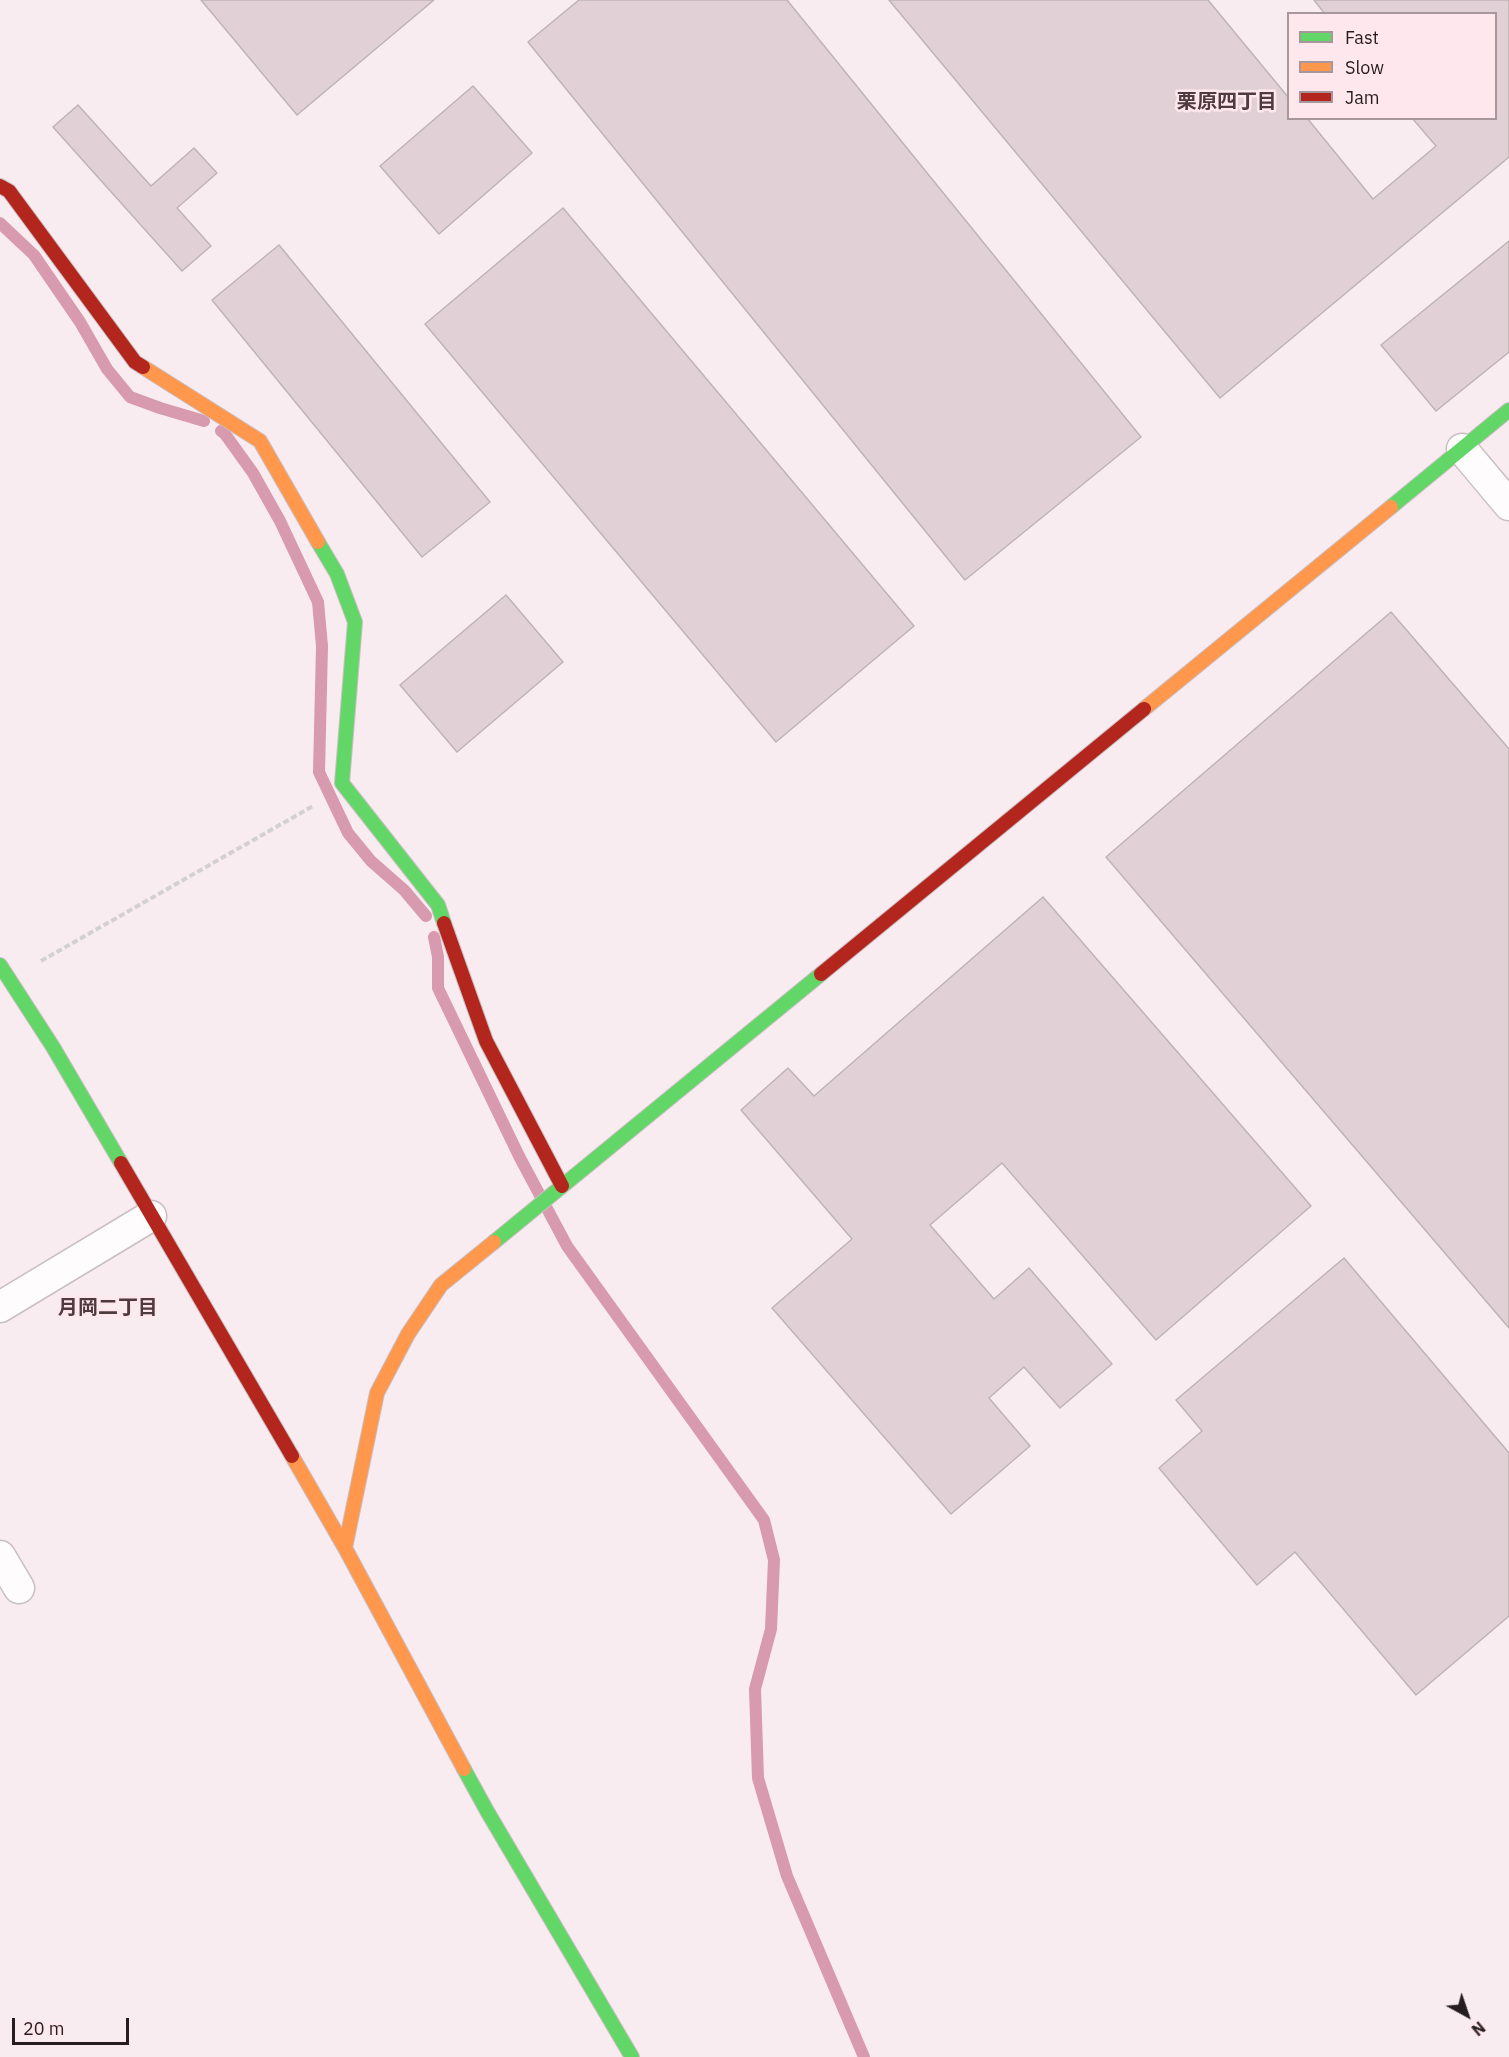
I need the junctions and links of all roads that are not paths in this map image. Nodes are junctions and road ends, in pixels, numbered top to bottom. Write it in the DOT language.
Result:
graph roads {
  1 [pos="0,186"];
  2 [pos="1509,410"];
  3 [pos="1462,449"];
  4 [pos="1509,505"];
  5 [pos="0,965"];
  6 [pos="562,1186"];
  7 [pos="152,1215"];
  8 [pos="0,1307"];
  9 [pos="345,1548"];
  10 [pos="0,1556"];
  11 [pos="19,1588"];
  12 [pos="632,2057"];
  1 -- 6 [label="street"];
  2 -- 3 [label="street"];
  3 -- 4 [label="street"];
  3 -- 6 [label="street"];
  5 -- 7 [label="street"];
  6 -- 9 [label="street"];
  7 -- 8 [label="street"];
  7 -- 9 [label="street"];
  9 -- 12 [label="street"];
  10 -- 11 [label="street"];
}
